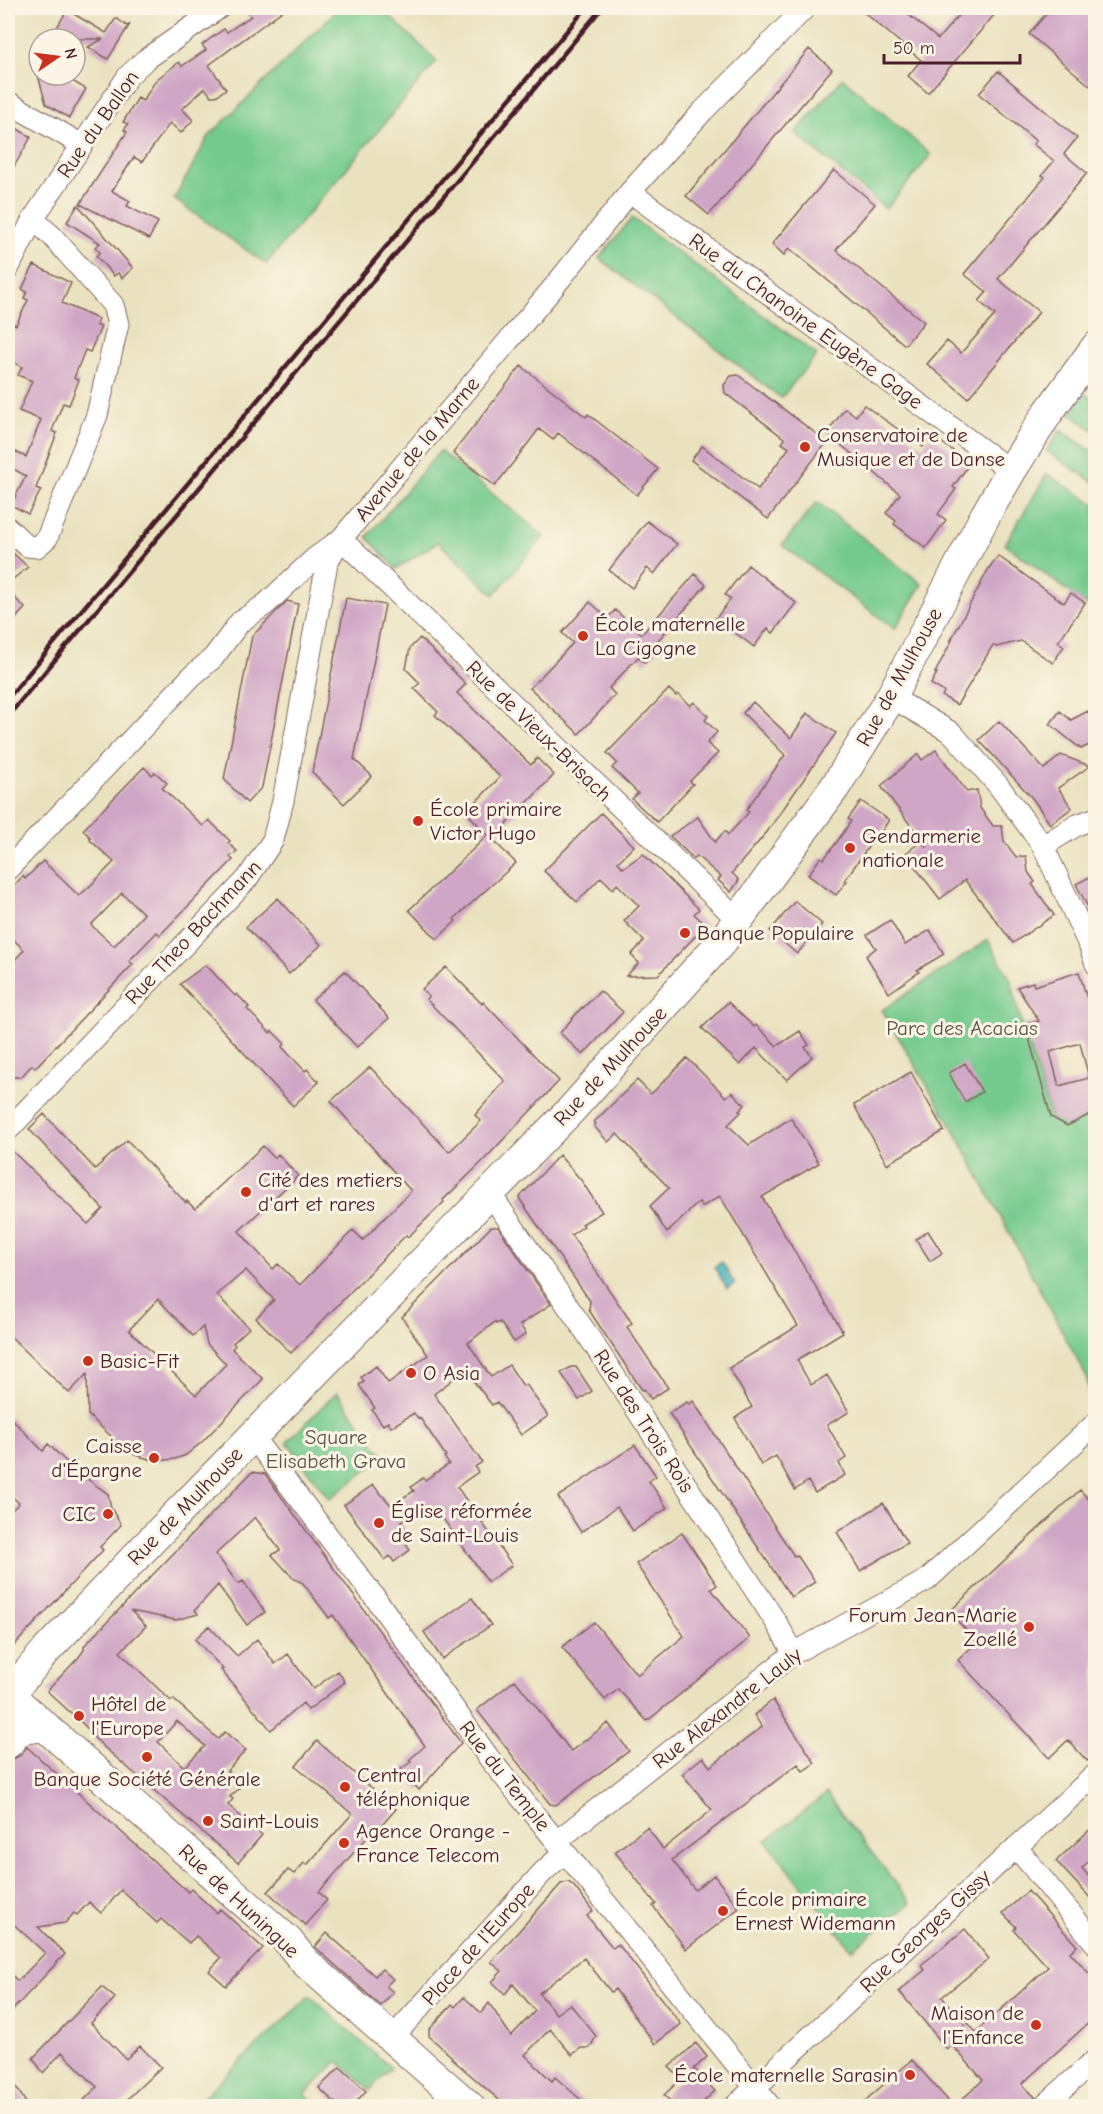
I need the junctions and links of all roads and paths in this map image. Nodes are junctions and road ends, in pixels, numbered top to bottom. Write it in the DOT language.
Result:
graph roads {
  1 [pos="219,8"];
  2 [pos="805,8"];
  3 [pos="8,102"];
  4 [pos="82,145"];
  5 [pos="630,192"];
  6 [pos="33,219"];
  7 [pos="8,269"];
  8 [pos="1095,347"];
  9 [pos="1011,471"];
  10 [pos="8,528"];
  11 [pos="341,539"];
  12 [pos="292,580"];
  13 [pos="322,588"];
  14 [pos="891,697"];
  15 [pos="1095,818"];
  16 [pos="1043,846"];
  17 [pos="8,869"];
  18 [pos="739,921"];
  19 [pos="1095,964"];
  20 [pos="9,1125"];
  21 [pos="489,1192"];
  22 [pos="1095,1423"];
  23 [pos="252,1436"];
  24 [pos="794,1653"];
  25 [pos="8,1695"];
  26 [pos="45,1726"];
  27 [pos="8,1743"];
  28 [pos="1095,1774"];
  29 [pos="561,1847"];
  30 [pos="1016,1847"];
  31 [pos="1095,1944"];
  32 [pos="393,2038"];
  33 [pos="1095,2059"];
  34 [pos="754,2089"];
  35 [pos="469,2106"];
  36 [pos="735,2106"];
  37 [pos="770,2106"];
  38 [pos="1044,2106"];
  1 -- 4 [label="street, Rue du Ballon"];
  2 -- 5 [label="street, Avenue de la Marne"];
  3 -- 4 [label="street"];
  4 -- 6 [label="street, Rue du Ballon"];
  5 -- 9 [label="street, Rue du Chanoine Eugène Gage"];
  5 -- 11 [label="street, Avenue de la Marne"];
  6 -- 7 [label="street, Rue du Ballon"];
  6 -- 10 [label="street"];
  8 -- 9 [label="main road, Rue de Mulhouse"];
  9 -- 14 [label="main road, Rue de Mulhouse"];
  11 -- 12 [label="street, Avenue de la Marne"];
  11 -- 13 [label="street, Rue Theo Bachmann"];
  11 -- 18 [label="street, Rue de Vieux-Brisach"];
  12 -- 13 [label="street"];
  12 -- 17 [label="street, Avenue de la Marne"];
  13 -- 20 [label="street, Rue Theo Bachmann"];
  14 -- 16 [label="street"];
  14 -- 18 [label="main road, Rue de Mulhouse"];
  15 -- 16 [label="street"];
  16 -- 19 [label="street"];
  18 -- 21 [label="main road, Rue de Mulhouse"];
  21 -- 23 [label="main road, Rue de Mulhouse"];
  21 -- 24 [label="street, Rue des Trois Rois"];
  22 -- 24 [label="street, Rue Alexandre Lauly"];
  23 -- 25 [label="main road, Rue de Mulhouse"];
  23 -- 29 [label="street, Rue du Temple"];
  24 -- 29 [label="street, Rue Alexandre Lauly"];
  25 -- 26 [label="main road, Rue de Huningue"];
  26 -- 27 [label="main road"];
  26 -- 32 [label="main road, Rue de Huningue"];
  28 -- 30 [label="street, Rue Georges Gissy"];
  29 -- 32 [label="street, Place de l'Europe"];
  29 -- 34 [label="street, Rue du Temple"];
  30 -- 31 [label="street"];
  30 -- 34 [label="street, Rue Georges Gissy"];
  32 -- 35 [label="main road, Rue de Huningue"];
  33 -- 38 [label="street"];
  34 -- 36 [label="street, Rue Georges Gissy"];
  34 -- 37 [label="street, Rue du Temple"];
}
